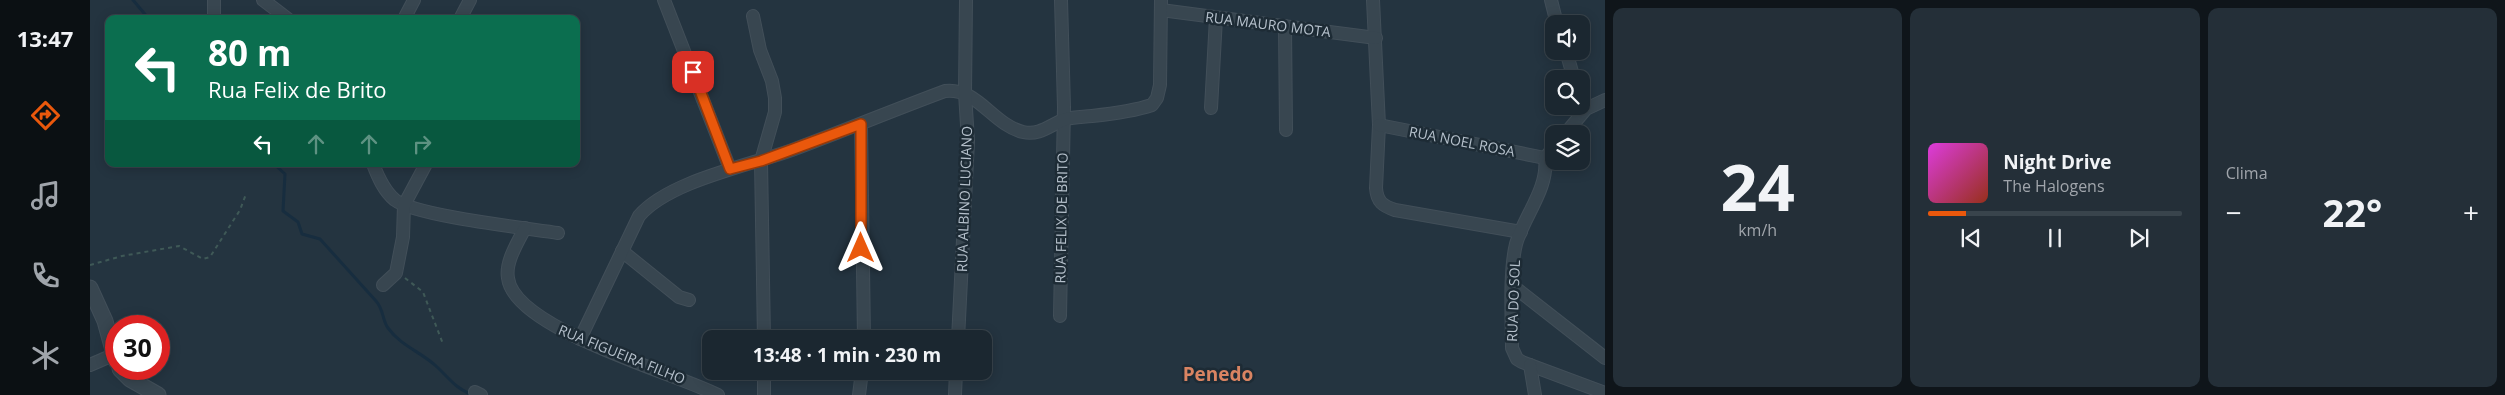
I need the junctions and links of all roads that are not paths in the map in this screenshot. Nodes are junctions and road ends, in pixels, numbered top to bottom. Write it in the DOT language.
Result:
graph roads {
  1 [pos="214,0"];
  2 [pos="263,0"];
  3 [pos="414,0"];
  4 [pos="470,0"];
  5 [pos="664,0"];
  6 [pos="966,0"];
  7 [pos="1061,0"];
  8 [pos="1373,0"];
  9 [pos="1551,0"];
  10 [pos="1161,5"];
  11 [pos="214,15"];
  12 [pos="283,15"];
  13 [pos="406,15"];
  14 [pos="462,15"];
  15 [pos="1555,15"];
  16 [pos="753,16"];
  17 [pos="1216,18"];
  18 [pos="1286,26"];
  19 [pos="1376,38"];
  20 [pos="965,93"];
  21 [pos="1605,100"];
  22 [pos="1590,107"];
  23 [pos="1211,108"];
  24 [pos="1581,115"];
  25 [pos="1067,119"];
  26 [pos="861,124"];
  27 [pos="1378,125"];
  28 [pos="1573,125"];
  29 [pos="1286,130"];
  30 [pos="1545,158"];
  31 [pos="761,161"];
  32 [pos="376,167"];
  33 [pos="424,167"];
  34 [pos="730,169"];
  35 [pos="1546,170"];
  36 [pos="404,204"];
  37 [pos="525,228"];
  38 [pos="1521,232"];
  39 [pos="558,233"];
  40 [pos="622,251"];
  41 [pos="383,285"];
  42 [pos="1513,286"];
  43 [pos="90,288"];
  44 [pos="689,300"];
  45 [pos="1060,316"];
  46 [pos="105,321"];
  47 [pos="764,330"];
  48 [pos="864,330"];
  49 [pos="958,330"];
  50 [pos="580,339"];
  51 [pos="1605,358"];
  52 [pos="105,361"];
  53 [pos="90,365"];
  54 [pos="1530,365"];
  55 [pos="134,380"];
  56 [pos="764,380"];
  57 [pos="861,380"];
  58 [pos="956,380"];
  59 [pos="1605,393"];
  60 [pos="158,395"];
  61 [pos="718,395"];
  62 [pos="764,395"];
  63 [pos="859,395"];
  64 [pos="955,395"];
  65 [pos="1536,395"];
  1 -- 11 [label="street"];
  2 -- 12 [label="street"];
  3 -- 13 [label="street"];
  4 -- 14 [label="street"];
  5 -- 34 [label="street"];
  6 -- 20 [label="street, RUA ALBINO LUCIANO"];
  7 -- 25 [label="street, RUA FELIX DE BRITO"];
  8 -- 19 [label="street"];
  9 -- 15 [label="street"];
  10 -- 17 [label="street, RUA MAURO MOTA"];
  10 -- 25 [label="street"];
  16 -- 31 [label="street"];
  17 -- 18 [label="street, RUA MAURO MOTA"];
  17 -- 23 [label="street"];
  18 -- 19 [label="street, RUA MAURO MOTA"];
  18 -- 29 [label="street"];
  19 -- 27 [label="street"];
  20 -- 25 [label="street"];
  20 -- 26 [label="street"];
  20 -- 49 [label="street, RUA ALBINO LUCIANO"];
  21 -- 22 [label="street"];
  24 -- 28 [label="street"];
  25 -- 45 [label="street, RUA FELIX DE BRITO"];
  26 -- 31 [label="street"];
  26 -- 48 [label="street"];
  27 -- 30 [label="street, RUA NOEL ROSA"];
  27 -- 38 [label="street"];
  31 -- 34 [label="street"];
  31 -- 47 [label="street"];
  32 -- 36 [label="street"];
  33 -- 36 [label="street"];
  34 -- 40 [label="street"];
  35 -- 38 [label="street, RUA DO SOL"];
  36 -- 37 [label="street"];
  36 -- 41 [label="street"];
  37 -- 39 [label="street"];
  37 -- 50 [label="street, RUA FIGUEIRA FILHO"];
  38 -- 42 [label="street, RUA DO SOL"];
  40 -- 44 [label="street"];
  40 -- 50 [label="street"];
  42 -- 51 [label="street"];
  42 -- 54 [label="street, RUA DO SOL"];
  43 -- 46 [label="street"];
  50 -- 61 [label="street, RUA FIGUEIRA FILHO"];
  52 -- 53 [label="street"];
  54 -- 59 [label="street"];
  54 -- 65 [label="street"];
  55 -- 60 [label="street"];
  56 -- 62 [label="street"];
  57 -- 63 [label="street"];
  58 -- 64 [label="street"];
}
